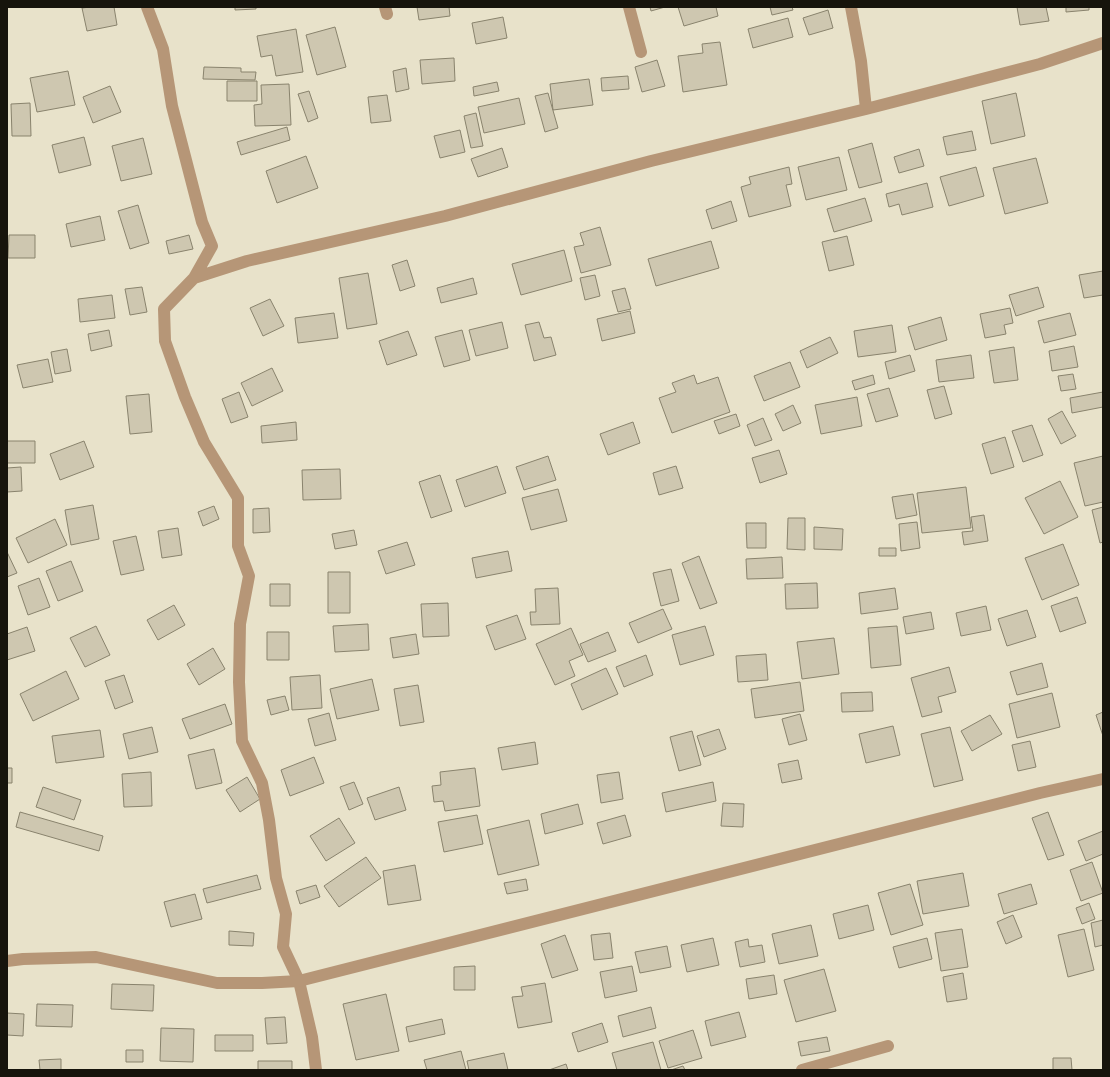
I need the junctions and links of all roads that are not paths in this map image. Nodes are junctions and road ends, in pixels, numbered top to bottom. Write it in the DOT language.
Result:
graph roads {
  1 [pos="147,7"];
  2 [pos="630,7"];
  3 [pos="851,7"];
  4 [pos="1103,43"];
  5 [pos="641,52"];
  6 [pos="866,109"];
  7 [pos="194,278"];
  8 [pos="1103,779"];
  9 [pos="7,961"];
  10 [pos="300,981"];
  11 [pos="888,1046"];
  12 [pos="316,1070"];
  13 [pos="802,1070"];
  1 -- 7 [label="street"];
  2 -- 5 [label="street"];
  3 -- 6 [label="street"];
  4 -- 6 [label="street"];
  6 -- 7 [label="street"];
  7 -- 10 [label="street"];
  8 -- 10 [label="street"];
  9 -- 10 [label="street"];
  10 -- 12 [label="street"];
  11 -- 13 [label="street"];
}
